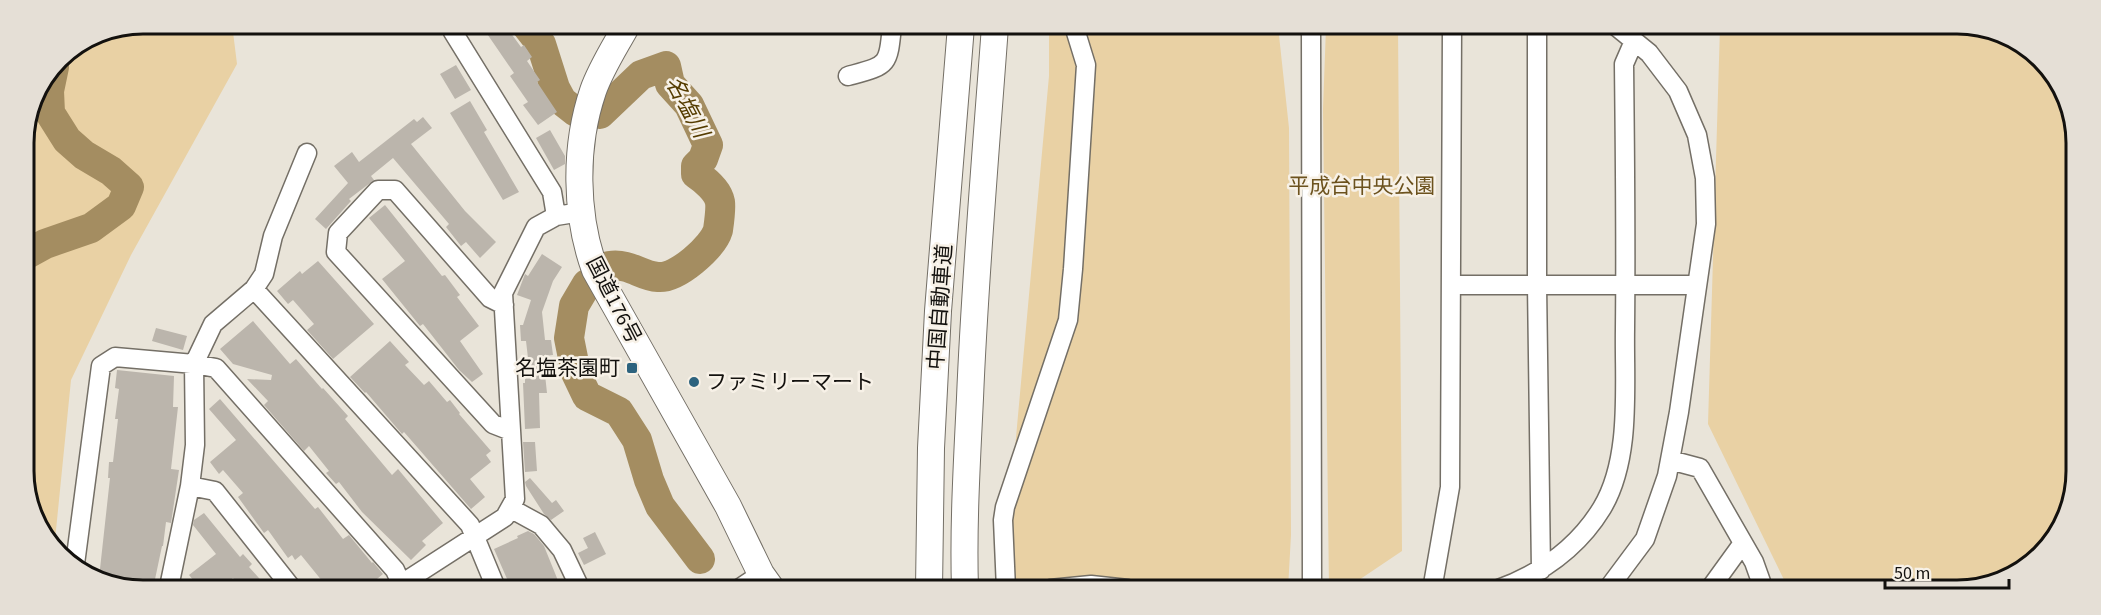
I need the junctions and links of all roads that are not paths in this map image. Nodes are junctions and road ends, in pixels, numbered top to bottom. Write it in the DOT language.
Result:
graph roads {
  1 [pos="454,34"];
  2 [pos="622,34"];
  3 [pos="891,34"];
  4 [pos="960,34"];
  5 [pos="994,34"];
  6 [pos="1076,34"];
  7 [pos="1311,34"];
  8 [pos="1452,34"];
  9 [pos="1537,34"];
  10 [pos="1626,34"];
  11 [pos="1634,41"];
  12 [pos="848,76"];
  13 [pos="307,153"];
  14 [pos="581,212"];
  15 [pos="556,216"];
  16 [pos="1451,285"];
  17 [pos="1537,285"];
  18 [pos="1626,285"];
  19 [pos="1697,285"];
  20 [pos="254,289"];
  21 [pos="504,305"];
  22 [pos="194,364"];
  23 [pos="511,431"];
  24 [pos="1670,460"];
  25 [pos="190,486"];
  26 [pos="510,508"];
  27 [pos="474,537"];
  28 [pos="1743,543"];
  29 [pos="76,556"];
  30 [pos="1541,570"];
  31 [pos="171,580"];
  32 [pos="285,580"];
  33 [pos="398,580"];
  34 [pos="409,580"];
  35 [pos="493,580"];
  36 [pos="576,580"];
  37 [pos="765,580"];
  38 [pos="929,580"];
  39 [pos="965,580"];
  40 [pos="1006,580"];
  41 [pos="1312,580"];
  42 [pos="1434,580"];
  43 [pos="1522,580"];
  44 [pos="1615,580"];
  45 [pos="1716,580"];
  46 [pos="1760,580"];
  1 -- 15 [label="street"];
  2 -- 14 [label="highway, 国道176号"];
  3 -- 12 [label="street"];
  4 -- 38 [label="highway, 中国自動車道"];
  5 -- 39 [label="highway, 中国自動車道"];
  6 -- 40 [label="street"];
  7 -- 41 [label="street"];
  8 -- 16 [label="street"];
  9 -- 17 [label="street"];
  10 -- 11 [label="street"];
  11 -- 18 [label="street"];
  11 -- 19 [label="street"];
  13 -- 20 [label="street"];
  14 -- 15 [label="street"];
  14 -- 37 [label="highway, 国道176号"];
  15 -- 21 [label="street"];
  16 -- 17 [label="street"];
  16 -- 42 [label="street"];
  17 -- 18 [label="street"];
  17 -- 30 [label="street"];
  18 -- 19 [label="street"];
  18 -- 30 [label="street"];
  19 -- 24 [label="street"];
  20 -- 22 [label="street"];
  20 -- 27 [label="street"];
  21 -- 23 [label="street"];
  21 -- 23 [label="street"];
  22 -- 25 [label="street"];
  22 -- 29 [label="street"];
  22 -- 33 [label="street"];
  23 -- 26 [label="street"];
  24 -- 28 [label="street"];
  24 -- 44 [label="street"];
  25 -- 31 [label="street"];
  25 -- 32 [label="street"];
  26 -- 27 [label="street"];
  26 -- 36 [label="street"];
  27 -- 34 [label="street"];
  27 -- 35 [label="street"];
  28 -- 45 [label="street"];
  28 -- 46 [label="street"];
  30 -- 43 [label="street"];
}
